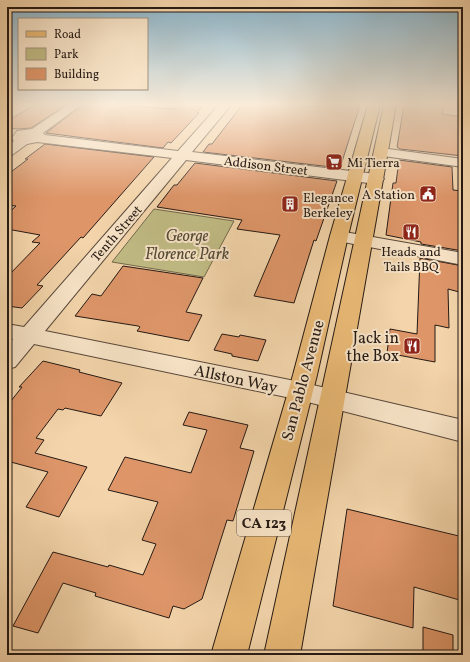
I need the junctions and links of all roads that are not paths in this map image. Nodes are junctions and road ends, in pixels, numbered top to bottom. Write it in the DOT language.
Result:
graph roads {
  1 [pos="25,136"];
  2 [pos="198,136"];
  3 [pos="366,136"];
  4 [pos="384,136"];
  5 [pos="7,152"];
  6 [pos="381,152"];
  7 [pos="182,155"];
  8 [pos="463,163"];
  9 [pos="355,176"];
  10 [pos="376,178"];
  11 [pos="339,236"];
  12 [pos="364,240"];
  13 [pos="463,259"];
  14 [pos="18,333"];
  15 [pos="7,360"];
  16 [pos="300,391"];
  17 [pos="332,399"];
  18 [pos="463,431"];
  19 [pos="229,655"];
  20 [pos="282,655"];
  1 -- 5 [label="street"];
  1 -- 7 [label="street, Addison Street"];
  2 -- 7 [label="street, Tenth Street"];
  3 -- 9 [label="main road, San Pablo Avenue / CA 123"];
  4 -- 6 [label="main road, San Pablo Avenue / CA 123"];
  6 -- 8 [label="street"];
  6 -- 10 [label="main road, San Pablo Avenue / CA 123"];
  7 -- 9 [label="street, Addison Street"];
  7 -- 14 [label="street, Tenth Street"];
  9 -- 10 [label="street, Addison Street"];
  9 -- 11 [label="main road, San Pablo Avenue / CA 123"];
  10 -- 12 [label="main road, San Pablo Avenue / CA 123"];
  11 -- 12 [label="street"];
  11 -- 16 [label="main road, San Pablo Avenue / CA 123"];
  12 -- 13 [label="street"];
  12 -- 17 [label="main road, San Pablo Avenue / CA 123"];
  14 -- 15 [label="street, Tenth Street"];
  14 -- 16 [label="street, Allston Way"];
  16 -- 17 [label="street, Allston Way"];
  16 -- 19 [label="main road, San Pablo Avenue / CA 123"];
  17 -- 18 [label="street, Allston Way"];
  17 -- 20 [label="main road, San Pablo Avenue / CA 123"];
}
